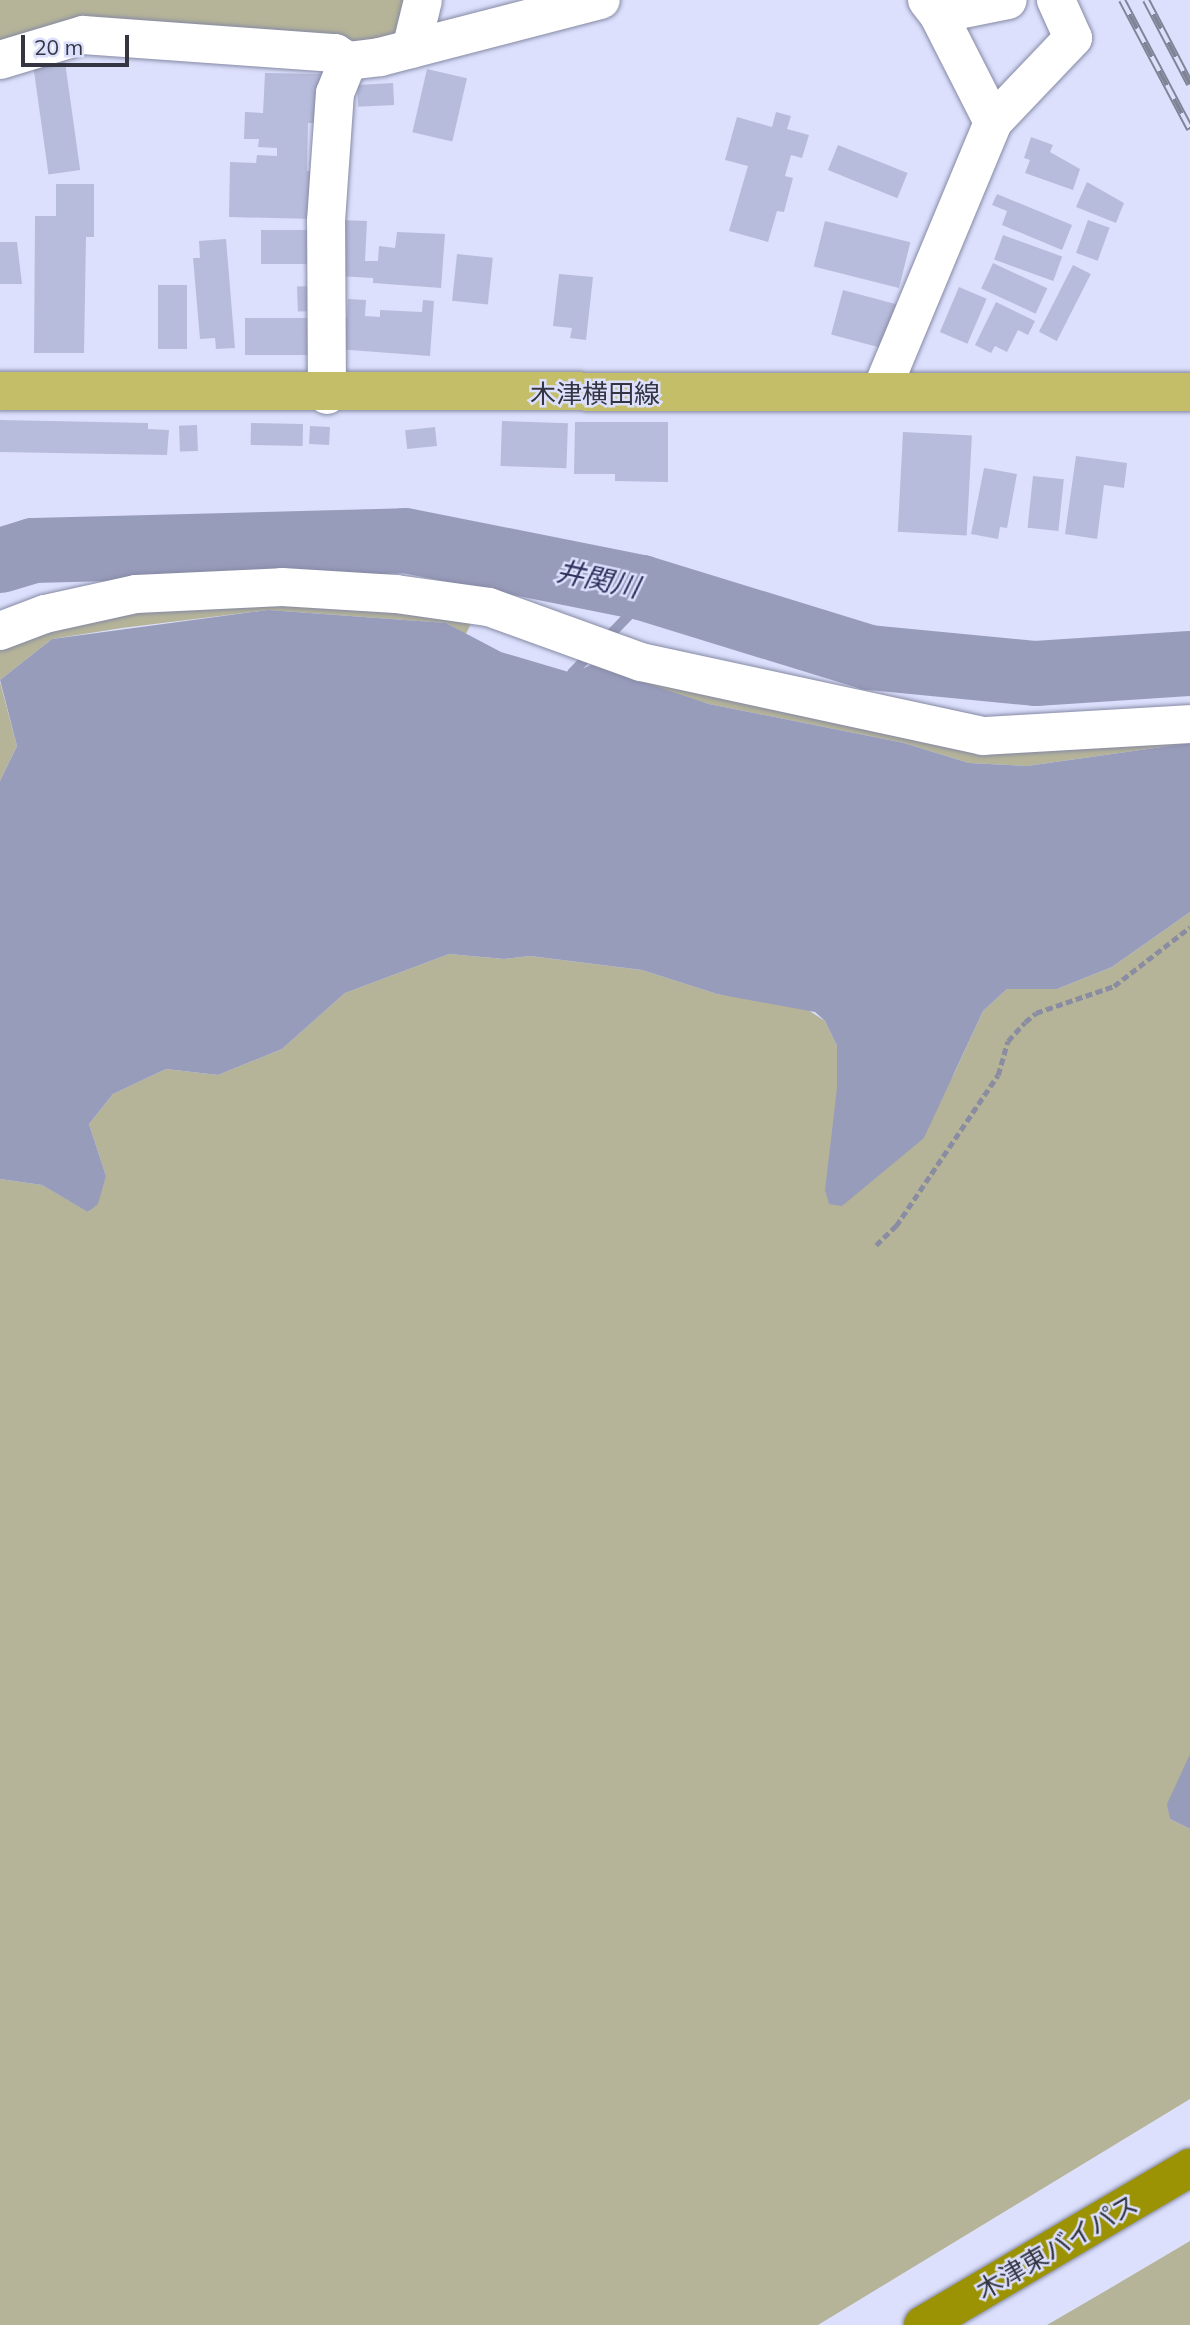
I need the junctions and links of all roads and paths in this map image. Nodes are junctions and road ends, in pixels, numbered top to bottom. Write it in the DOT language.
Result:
graph roads {
  1 [pos="423,0"];
  2 [pos="601,0"];
  3 [pos="1008,0"];
  4 [pos="1056,0"];
  5 [pos="932,7"];
  6 [pos="411,49"];
  7 [pos="0,60"];
  8 [pos="348,61"];
  9 [pos="993,122"];
  10 [pos="882,389"];
  11 [pos="0,391"];
  12 [pos="1190,392"];
  13 [pos="327,395"];
  14 [pos="0,631"];
  15 [pos="1190,724"];
  16 [pos="1190,927"];
  17 [pos="876,1245"];
  18 [pos="1190,2168"];
  19 [pos="923,2325"];
  1 -- 6 [label="street"];
  2 -- 6 [label="street"];
  3 -- 5 [label="street"];
  4 -- 9 [label="street"];
  5 -- 9 [label="street"];
  6 -- 8 [label="street"];
  7 -- 8 [label="street"];
  8 -- 13 [label="street"];
  9 -- 10 [label="street"];
  10 -- 12 [label="main road, 木津横田線"];
  10 -- 13 [label="main road, 木津横田線"];
  11 -- 13 [label="main road, 木津横田線"];
  14 -- 15 [label="street"];
  16 -- 17 [label="path"];
  18 -- 19 [label="highway, 木津東バイパス"];
}
